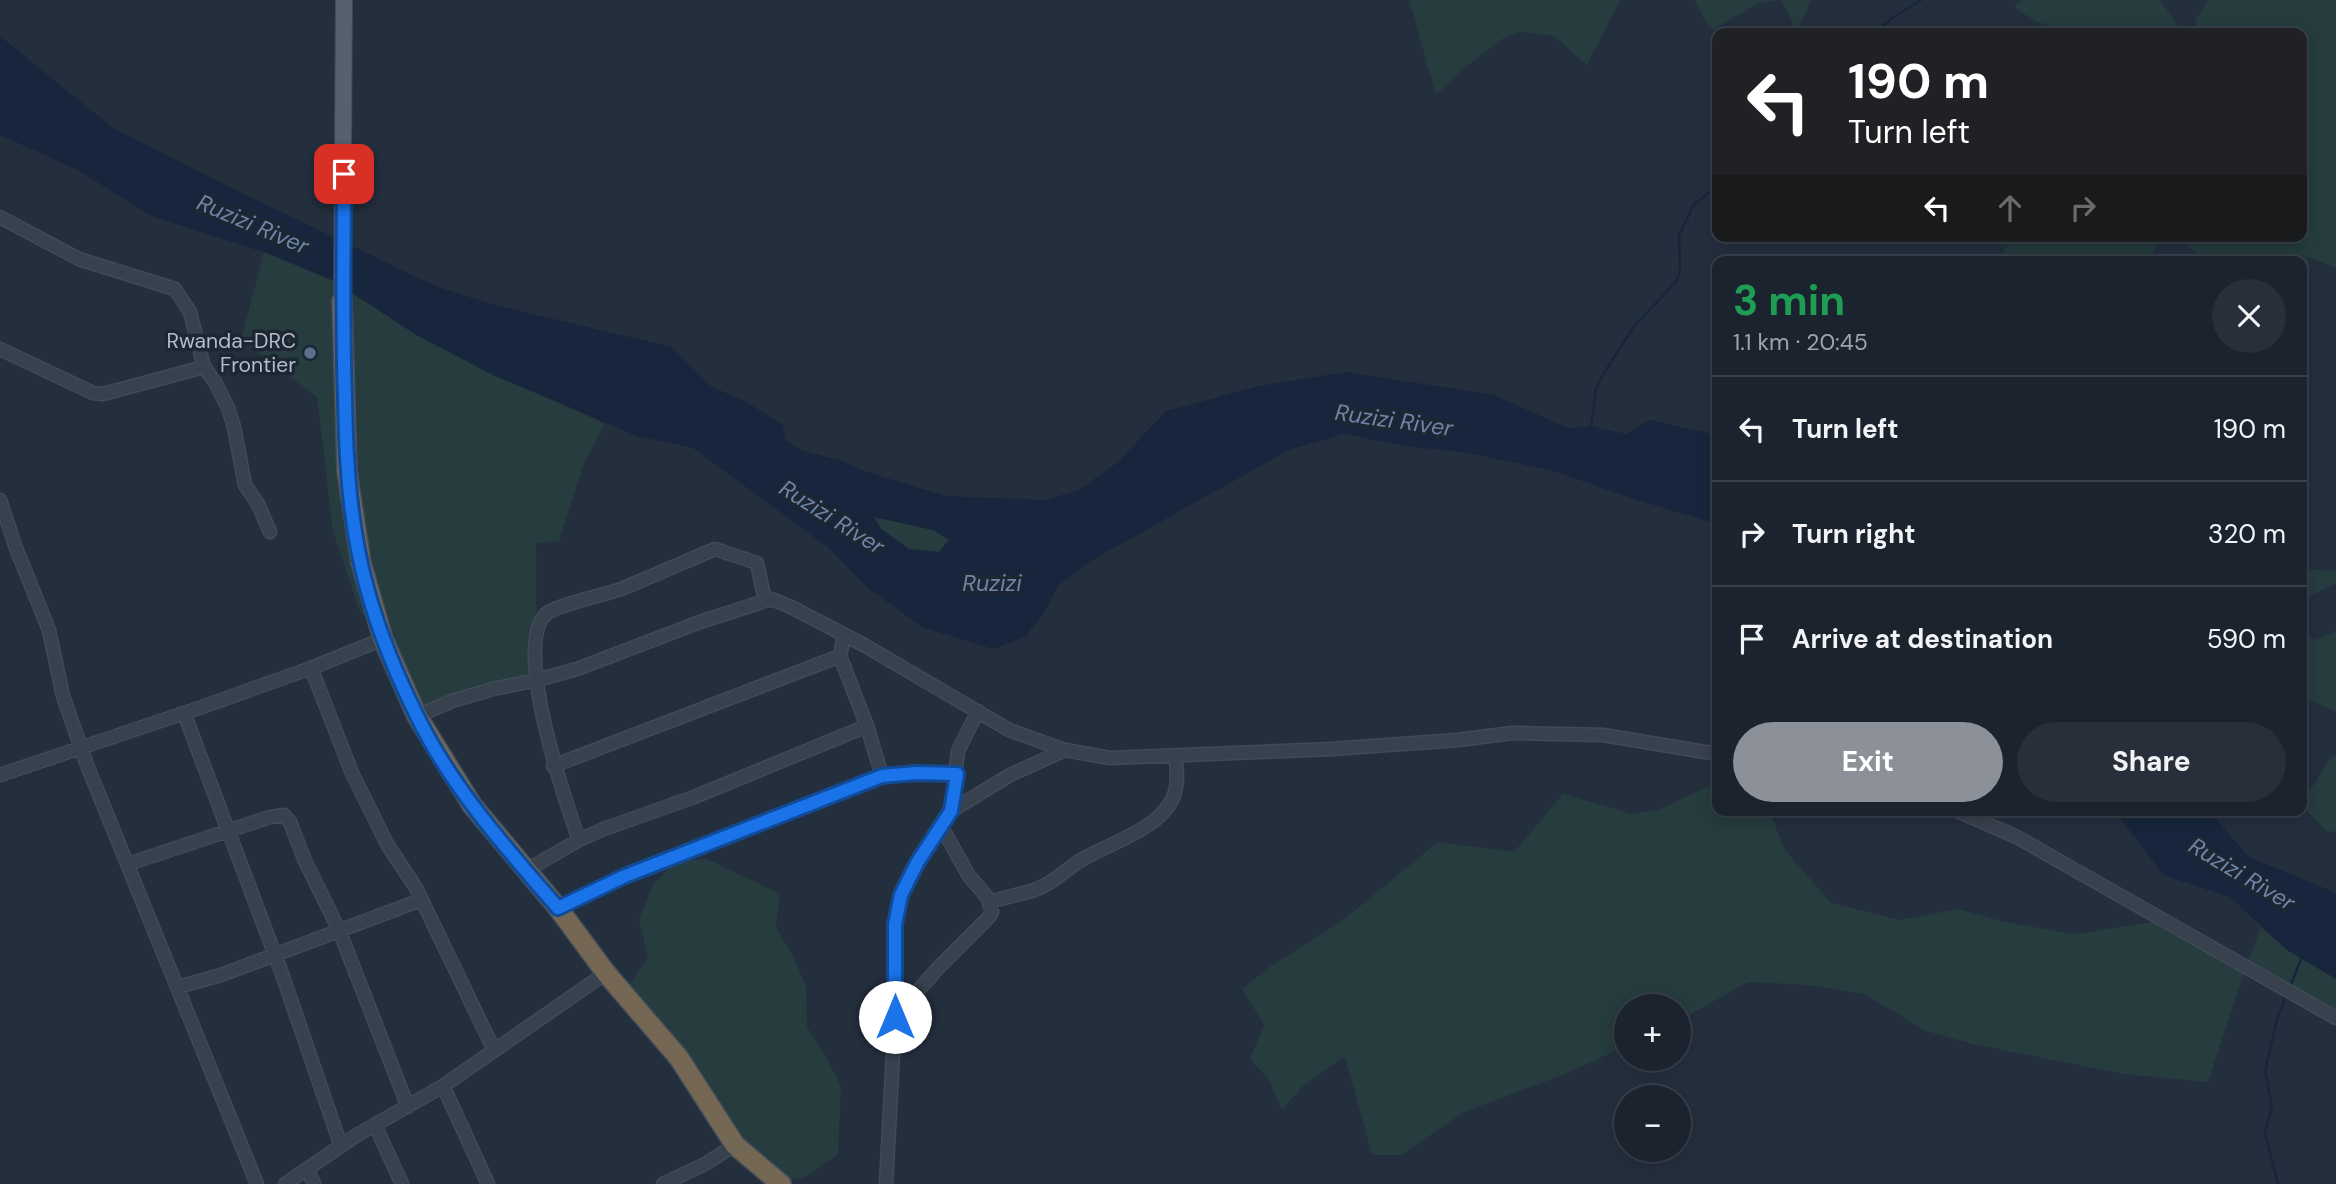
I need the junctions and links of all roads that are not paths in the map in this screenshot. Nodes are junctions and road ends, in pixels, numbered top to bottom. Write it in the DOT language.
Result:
graph roads {
  1 [pos="344,0"];
  2 [pos="0,217"];
  3 [pos="342,301"];
  4 [pos="0,349"];
  5 [pos="204,368"];
  6 [pos="0,500"];
  7 [pos="270,532"];
  8 [pos="765,601"];
  9 [pos="844,635"];
  10 [pos="383,639"];
  11 [pos="840,656"];
  12 [pos="311,668"];
  13 [pos="537,680"];
  14 [pos="978,711"];
  15 [pos="184,713"];
  16 [pos="417,716"];
  17 [pos="867,726"];
  18 [pos="81,747"];
  19 [pos="1065,751"];
  20 [pos="1712,753"];
  21 [pos="1176,757"];
  22 [pos="553,766"];
  23 [pos="957,774"];
  24 [pos="0,775"];
  25 [pos="882,776"];
  26 [pos="951,811"];
  27 [pos="1968,816"];
  28 [pos="941,826"];
  29 [pos="229,833"];
  30 [pos="579,840"];
  31 [pos="128,864"];
  32 [pos="525,871"];
  33 [pos="421,900"];
  34 [pos="989,902"];
  35 [pos="558,908"];
  36 [pos="339,930"];
  37 [pos="273,953"];
  38 [pos="606,973"];
  39 [pos="178,987"];
  40 [pos="895,1017"];
  41 [pos="2336,1018"];
  42 [pos="494,1050"];
  43 [pos="443,1086"];
  44 [pos="408,1107"];
  45 [pos="375,1125"];
  46 [pos="735,1145"];
  47 [pos="341,1146"];
  48 [pos="307,1169"];
  49 [pos="257,1184"];
  50 [pos="285,1184"];
  51 [pos="314,1184"];
  52 [pos="402,1184"];
  53 [pos="488,1184"];
  54 [pos="663,1184"];
  55 [pos="781,1184"];
  56 [pos="886,1184"];
  1 -- 3 [label="main road"];
  2 -- 5 [label="street"];
  3 -- 10 [label="highway"];
  4 -- 5 [label="street"];
  5 -- 7 [label="street"];
  6 -- 18 [label="street"];
  8 -- 9 [label="street"];
  8 -- 13 [label="street"];
  8 -- 13 [label="street"];
  9 -- 11 [label="street"];
  9 -- 14 [label="street"];
  10 -- 12 [label="street"];
  10 -- 16 [label="highway"];
  11 -- 17 [label="street"];
  11 -- 22 [label="street"];
  12 -- 15 [label="street"];
  12 -- 33 [label="street"];
  13 -- 16 [label="street"];
  13 -- 22 [label="street"];
  14 -- 19 [label="street"];
  14 -- 23 [label="street"];
  15 -- 18 [label="street"];
  15 -- 29 [label="street"];
  16 -- 32 [label="highway"];
  17 -- 25 [label="street"];
  17 -- 30 [label="street"];
  18 -- 24 [label="street"];
  18 -- 31 [label="street"];
  19 -- 21 [label="street"];
  19 -- 26 [label="street"];
  20 -- 21 [label="street"];
  21 -- 34 [label="street"];
  22 -- 30 [label="street"];
  23 -- 25 [label="street"];
  23 -- 26 [label="street"];
  25 -- 35 [label="street"];
  26 -- 28 [label="street"];
  27 -- 41 [label="street"];
  28 -- 34 [label="street"];
  28 -- 40 [label="street"];
  29 -- 31 [label="street"];
  29 -- 36 [label="street"];
  29 -- 37 [label="street"];
  30 -- 32 [label="street"];
  31 -- 39 [label="street"];
  32 -- 35 [label="highway"];
  33 -- 36 [label="street"];
  33 -- 42 [label="street"];
  34 -- 40 [label="street"];
  35 -- 38 [label="highway"];
  36 -- 37 [label="street"];
  36 -- 44 [label="street"];
  37 -- 39 [label="street"];
  37 -- 47 [label="street"];
  38 -- 42 [label="street"];
  38 -- 46 [label="highway"];
  39 -- 49 [label="street"];
  40 -- 56 [label="street"];
  42 -- 43 [label="street"];
  43 -- 44 [label="street"];
  43 -- 53 [label="street"];
  44 -- 45 [label="street"];
  45 -- 47 [label="street"];
  45 -- 52 [label="street"];
  46 -- 54 [label="street"];
  46 -- 55 [label="highway"];
  47 -- 48 [label="street"];
  48 -- 50 [label="street"];
  48 -- 51 [label="street"];
}
